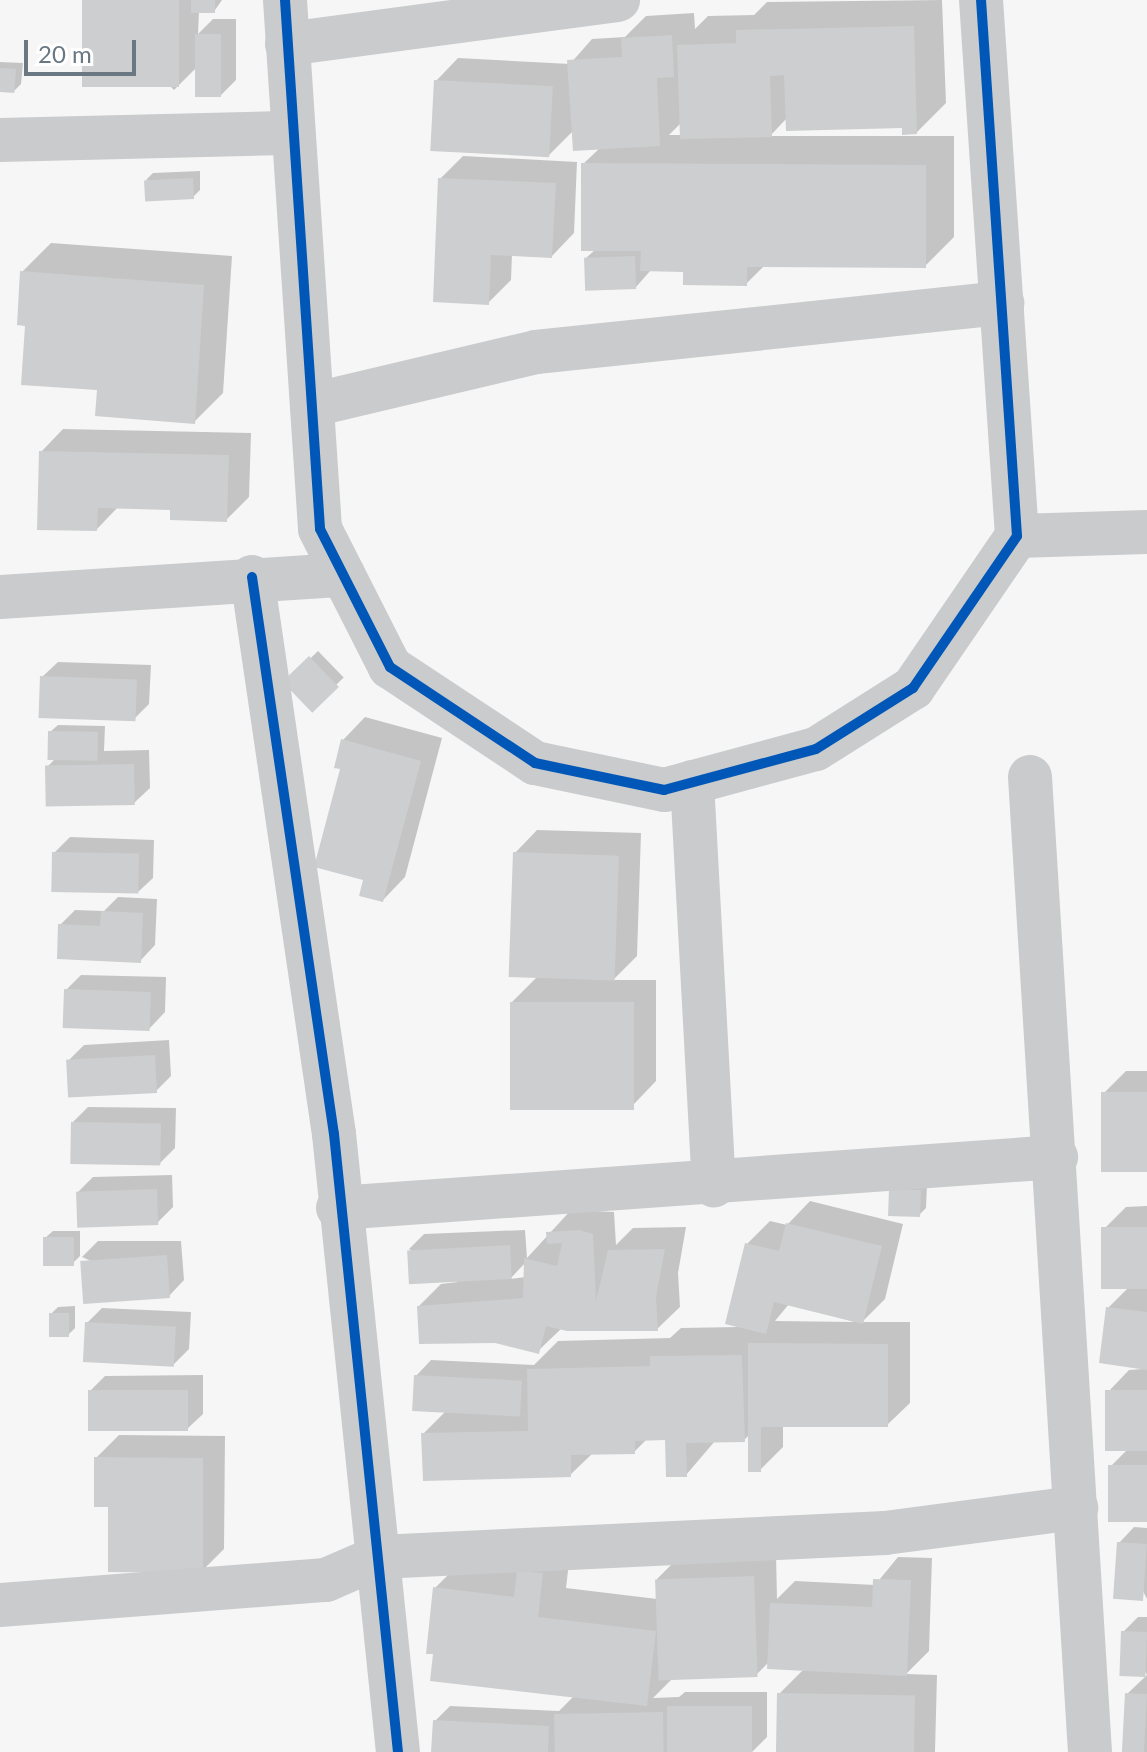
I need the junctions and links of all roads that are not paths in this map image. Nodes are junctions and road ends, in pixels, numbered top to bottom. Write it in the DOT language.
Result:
graph roads {
  1 [pos="285,0"];
  2 [pos="618,0"];
  3 [pos="981,0"];
  4 [pos="287,44"];
  5 [pos="293,133"];
  6 [pos="0,140"];
  7 [pos="1002,303"];
  8 [pos="312,405"];
  9 [pos="1147,532"];
  10 [pos="1017,536"];
  11 [pos="343,575"];
  12 [pos="252,577"];
  13 [pos="0,597"];
  14 [pos="1030,777"];
  15 [pos="692,782"];
  16 [pos="1056,1157"];
  17 [pos="714,1185"];
  18 [pos="338,1208"];
  19 [pos="1076,1508"];
  20 [pos="379,1557"];
  21 [pos="0,1605"];
  22 [pos="398,1752"];
  23 [pos="1090,1752"];
  1 -- 4 [label="street"];
  2 -- 4 [label="street"];
  3 -- 7 [label="street"];
  4 -- 5 [label="street"];
  5 -- 6 [label="street"];
  5 -- 8 [label="street"];
  7 -- 8 [label="street"];
  7 -- 10 [label="street"];
  8 -- 11 [label="street"];
  9 -- 10 [label="street"];
  10 -- 15 [label="street"];
  11 -- 12 [label="street"];
  11 -- 15 [label="street"];
  12 -- 13 [label="street"];
  12 -- 18 [label="street"];
  14 -- 16 [label="street"];
  15 -- 17 [label="street"];
  16 -- 17 [label="street"];
  16 -- 19 [label="street"];
  17 -- 18 [label="street"];
  18 -- 20 [label="street"];
  19 -- 20 [label="street"];
  19 -- 23 [label="street"];
  20 -- 21 [label="street"];
  20 -- 22 [label="street"];
}
